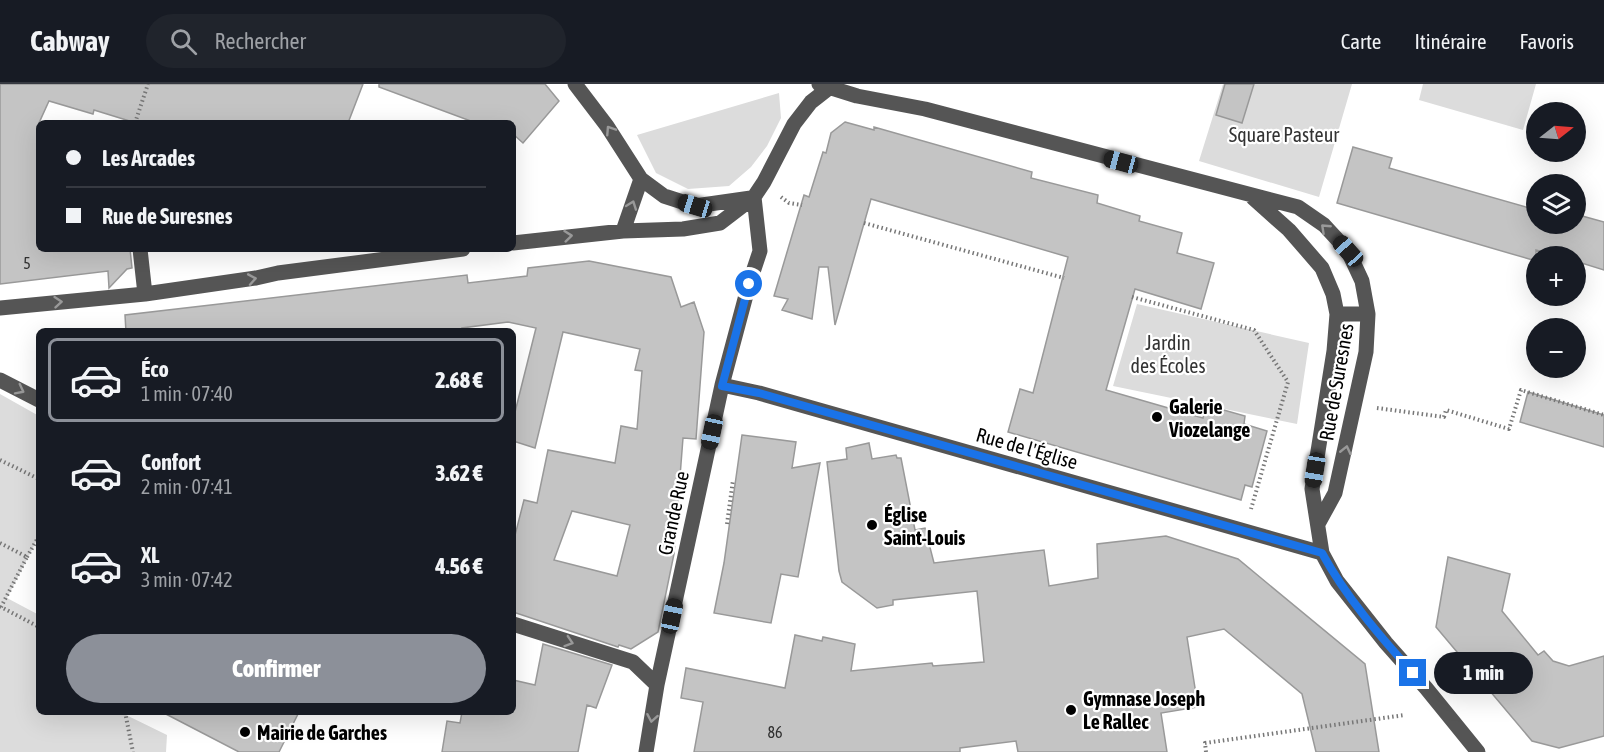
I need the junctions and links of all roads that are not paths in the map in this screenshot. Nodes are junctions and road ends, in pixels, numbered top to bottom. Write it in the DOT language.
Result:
graph roads {
  1 [pos="575,84"];
  2 [pos="828,85"];
  3 [pos="641,179"];
  4 [pos="754,197"];
  5 [pos="1252,197"];
  6 [pos="623,231"];
  7 [pos="516,243"];
  8 [pos="140,252"];
  9 [pos="440,252"];
  10 [pos="145,294"];
  11 [pos="0,308"];
  12 [pos="1337,314"];
  13 [pos="1368,314"];
  14 [pos="0,380"];
  15 [pos="722,386"];
  16 [pos="36,398"];
  17 [pos="1318,524"];
  18 [pos="1322,553"];
  19 [pos="516,625"];
  20 [pos="657,685"];
  21 [pos="646,752"];
  22 [pos="1478,752"];
  3 -- 1 [label="street, one-way"];
  2 -- 4 [label="street"];
  2 -- 5 [label="street, Rue de Suresnes"];
  3 -- 4 [label="street"];
  6 -- 3 [label="street, one-way"];
  4 -- 6 [label="street"];
  4 -- 15 [label="street, Grande Rue"];
  5 -- 12 [label="street, Rue de Suresnes"];
  13 -- 5 [label="street, Rue de Suresnes, one-way"];
  7 -- 6 [label="street, one-way"];
  8 -- 10 [label="street"];
  10 -- 9 [label="street, one-way"];
  11 -- 10 [label="street, one-way"];
  12 -- 13 [label="street"];
  12 -- 17 [label="street, Rue de Suresnes"];
  17 -- 13 [label="street, Rue de Suresnes, one-way"];
  14 -- 16 [label="street, one-way"];
  15 -- 18 [label="street, Rue de l'Église"];
  15 -- 20 [label="street, Grande Rue"];
  17 -- 18 [label="street, Rue de Suresnes"];
  18 -- 22 [label="street, Rue de Suresnes"];
  19 -- 20 [label="street, one-way"];
  20 -- 21 [label="street, Grande Rue, one-way"];
}
